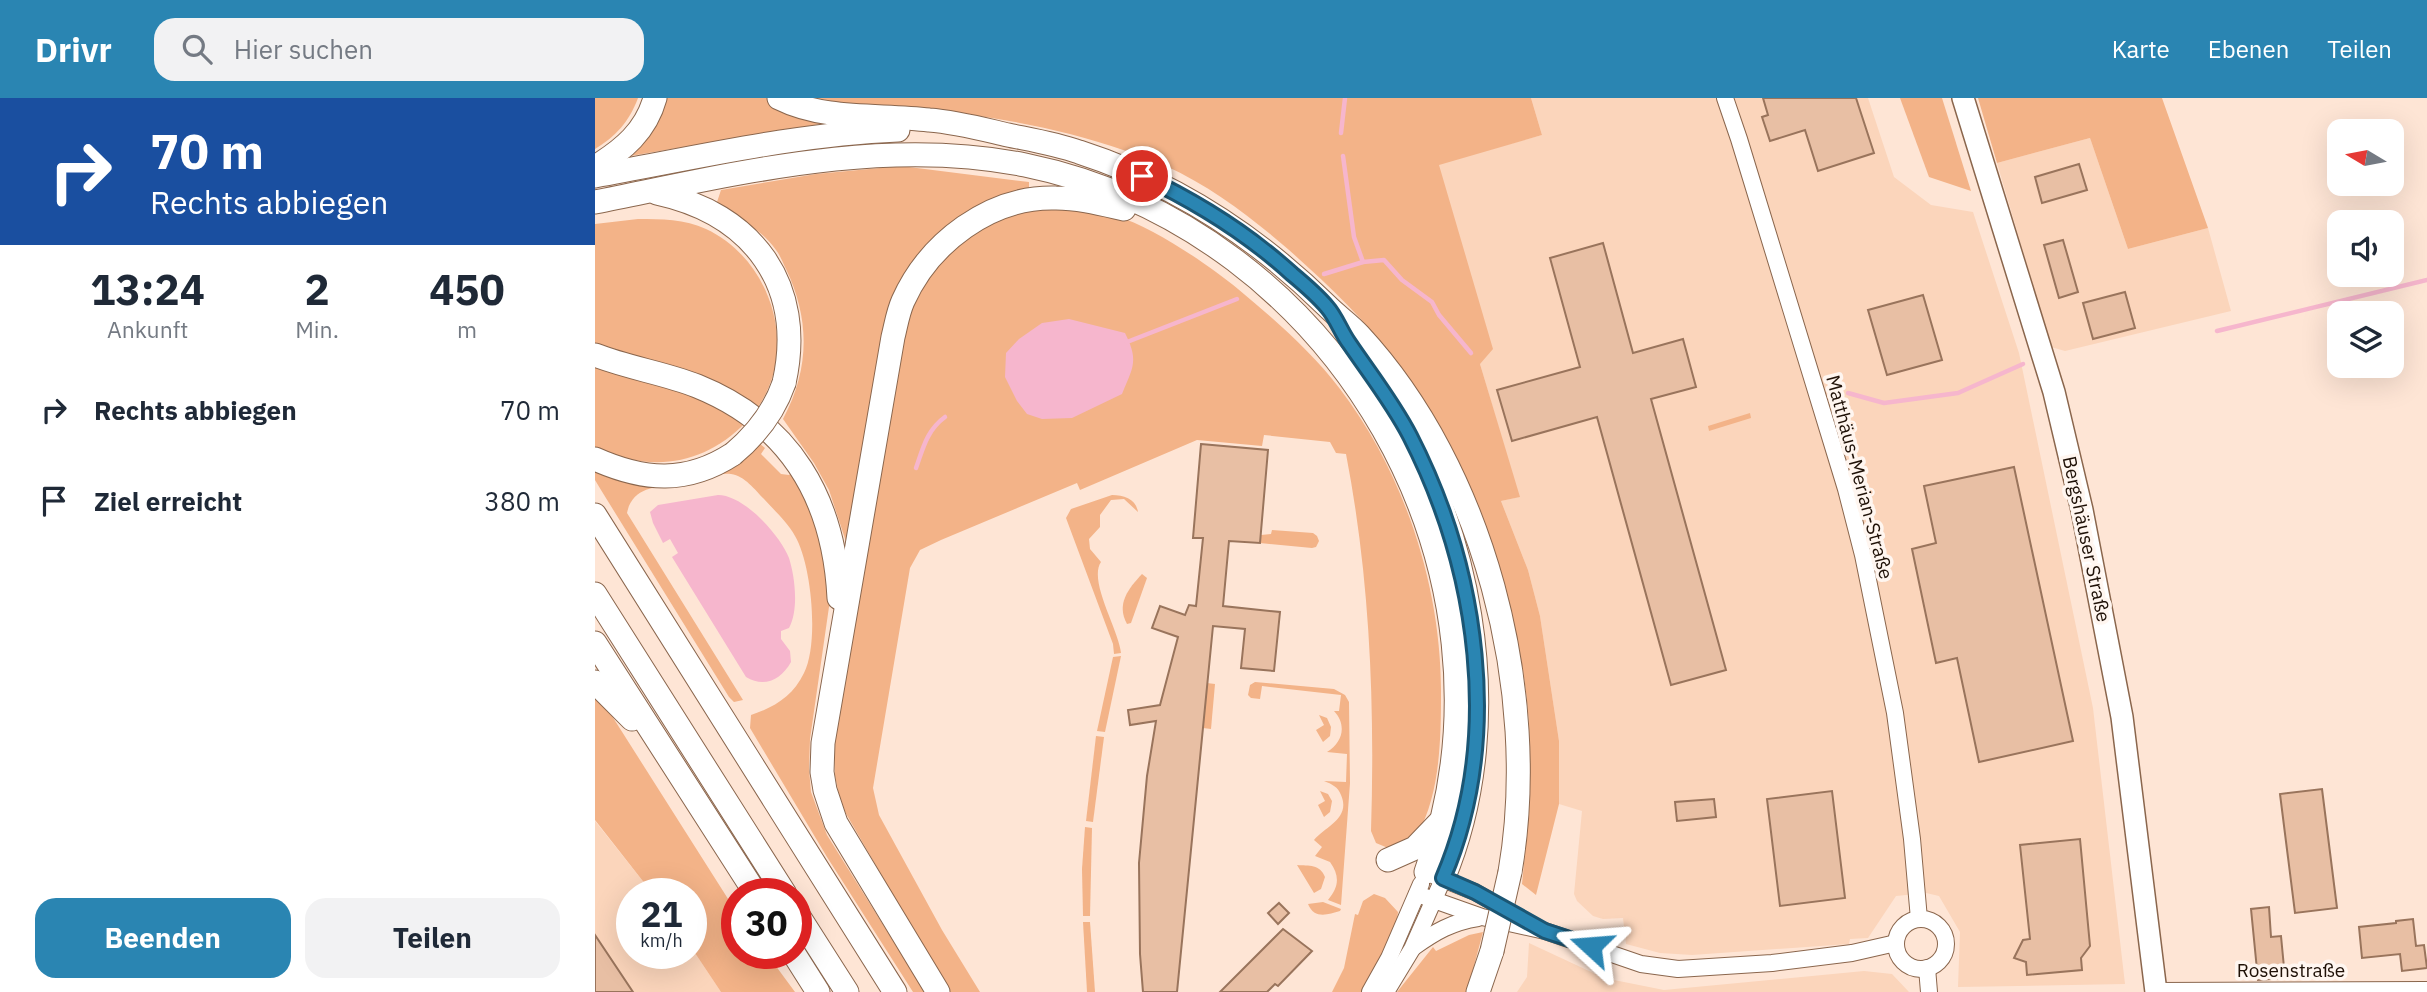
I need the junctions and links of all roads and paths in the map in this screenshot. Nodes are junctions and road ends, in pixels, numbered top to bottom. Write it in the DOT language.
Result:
graph roads {
  1 [pos="655,98"];
  2 [pos="779,98"];
  3 [pos="1725,98"];
  4 [pos="1963,98"];
  5 [pos="1009,135"];
  6 [pos="595,167"];
  7 [pos="595,176"];
  8 [pos="647,191"];
  9 [pos="595,202"];
  10 [pos="1182,224"];
  11 [pos="1329,309"];
  12 [pos="595,355"];
  13 [pos="595,459"];
  14 [pos="595,516"];
  15 [pos="595,594"];
  16 [pos="841,636"];
  17 [pos="595,643"];
  18 [pos="595,682"];
  19 [pos="673,762"];
  20 [pos="1441,820"];
  21 [pos="1388,860"];
  22 [pos="1435,875"];
  23 [pos="746,878"];
  24 [pos="775,878"];
  25 [pos="1417,894"];
  26 [pos="1434,900"];
  27 [pos="1482,917"];
  28 [pos="1919,919"];
  29 [pos="1545,931"];
  30 [pos="812,937"];
  31 [pos="1896,943"];
  32 [pos="1412,949"];
  33 [pos="1927,968"];
  34 [pos="803,969"];
  35 [pos="2427,990"];
  36 [pos="2182,991"];
  37 [pos="818,992"];
  38 [pos="847,992"];
  39 [pos="895,992"];
  40 [pos="938,992"];
  41 [pos="1370,992"];
  42 [pos="1386,992"];
  43 [pos="1478,992"];
  44 [pos="1929,992"];
  45 [pos="2156,992"];
  1 -- 6 [label="highway"];
  2 -- 5 [label="highway"];
  3 -- 28 [label="street, Matthäus-Merian-Straße"];
  4 -- 45 [label="main road, Bergshäuser Straße"];
  5 -- 7 [label="highway"];
  5 -- 11 [label="highway"];
  8 -- 9 [label="highway"];
  8 -- 10 [label="highway"];
  8 -- 13 [label="highway, bridge"];
  10 -- 16 [label="highway"];
  10 -- 20 [label="highway"];
  11 -- 22 [label="highway"];
  11 -- 43 [label="highway, bridge"];
  12 -- 16 [label="highway"];
  14 -- 39 [label="highway"];
  15 -- 24 [label="highway"];
  16 -- 40 [label="highway"];
  17 -- 19 [label="highway"];
  18 -- 19 [label="highway"];
  19 -- 23 [label="highway"];
  20 -- 21 [label="highway"];
  20 -- 22 [label="highway"];
  22 -- 25 [label="street"];
  22 -- 26 [label="street"];
  22 -- 29 [label="street"];
  25 -- 26 [label="street"];
  25 -- 41 [label="street"];
  26 -- 27 [label="street"];
  26 -- 32 [label="street"];
  27 -- 29 [label="street"];
  27 -- 32 [label="street"];
  28 -- 31 [label="street"];
  28 -- 33 [label="street"];
  29 -- 31 [label="street"];
  30 -- 38 [label="highway"];
  31 -- 33 [label="street"];
  32 -- 42 [label="street"];
  33 -- 44 [label="street"];
  34 -- 37 [label="highway"];
  35 -- 36 [label="street, Rosenstraße"];
  36 -- 45 [label="street, Rosenstraße"];
}
